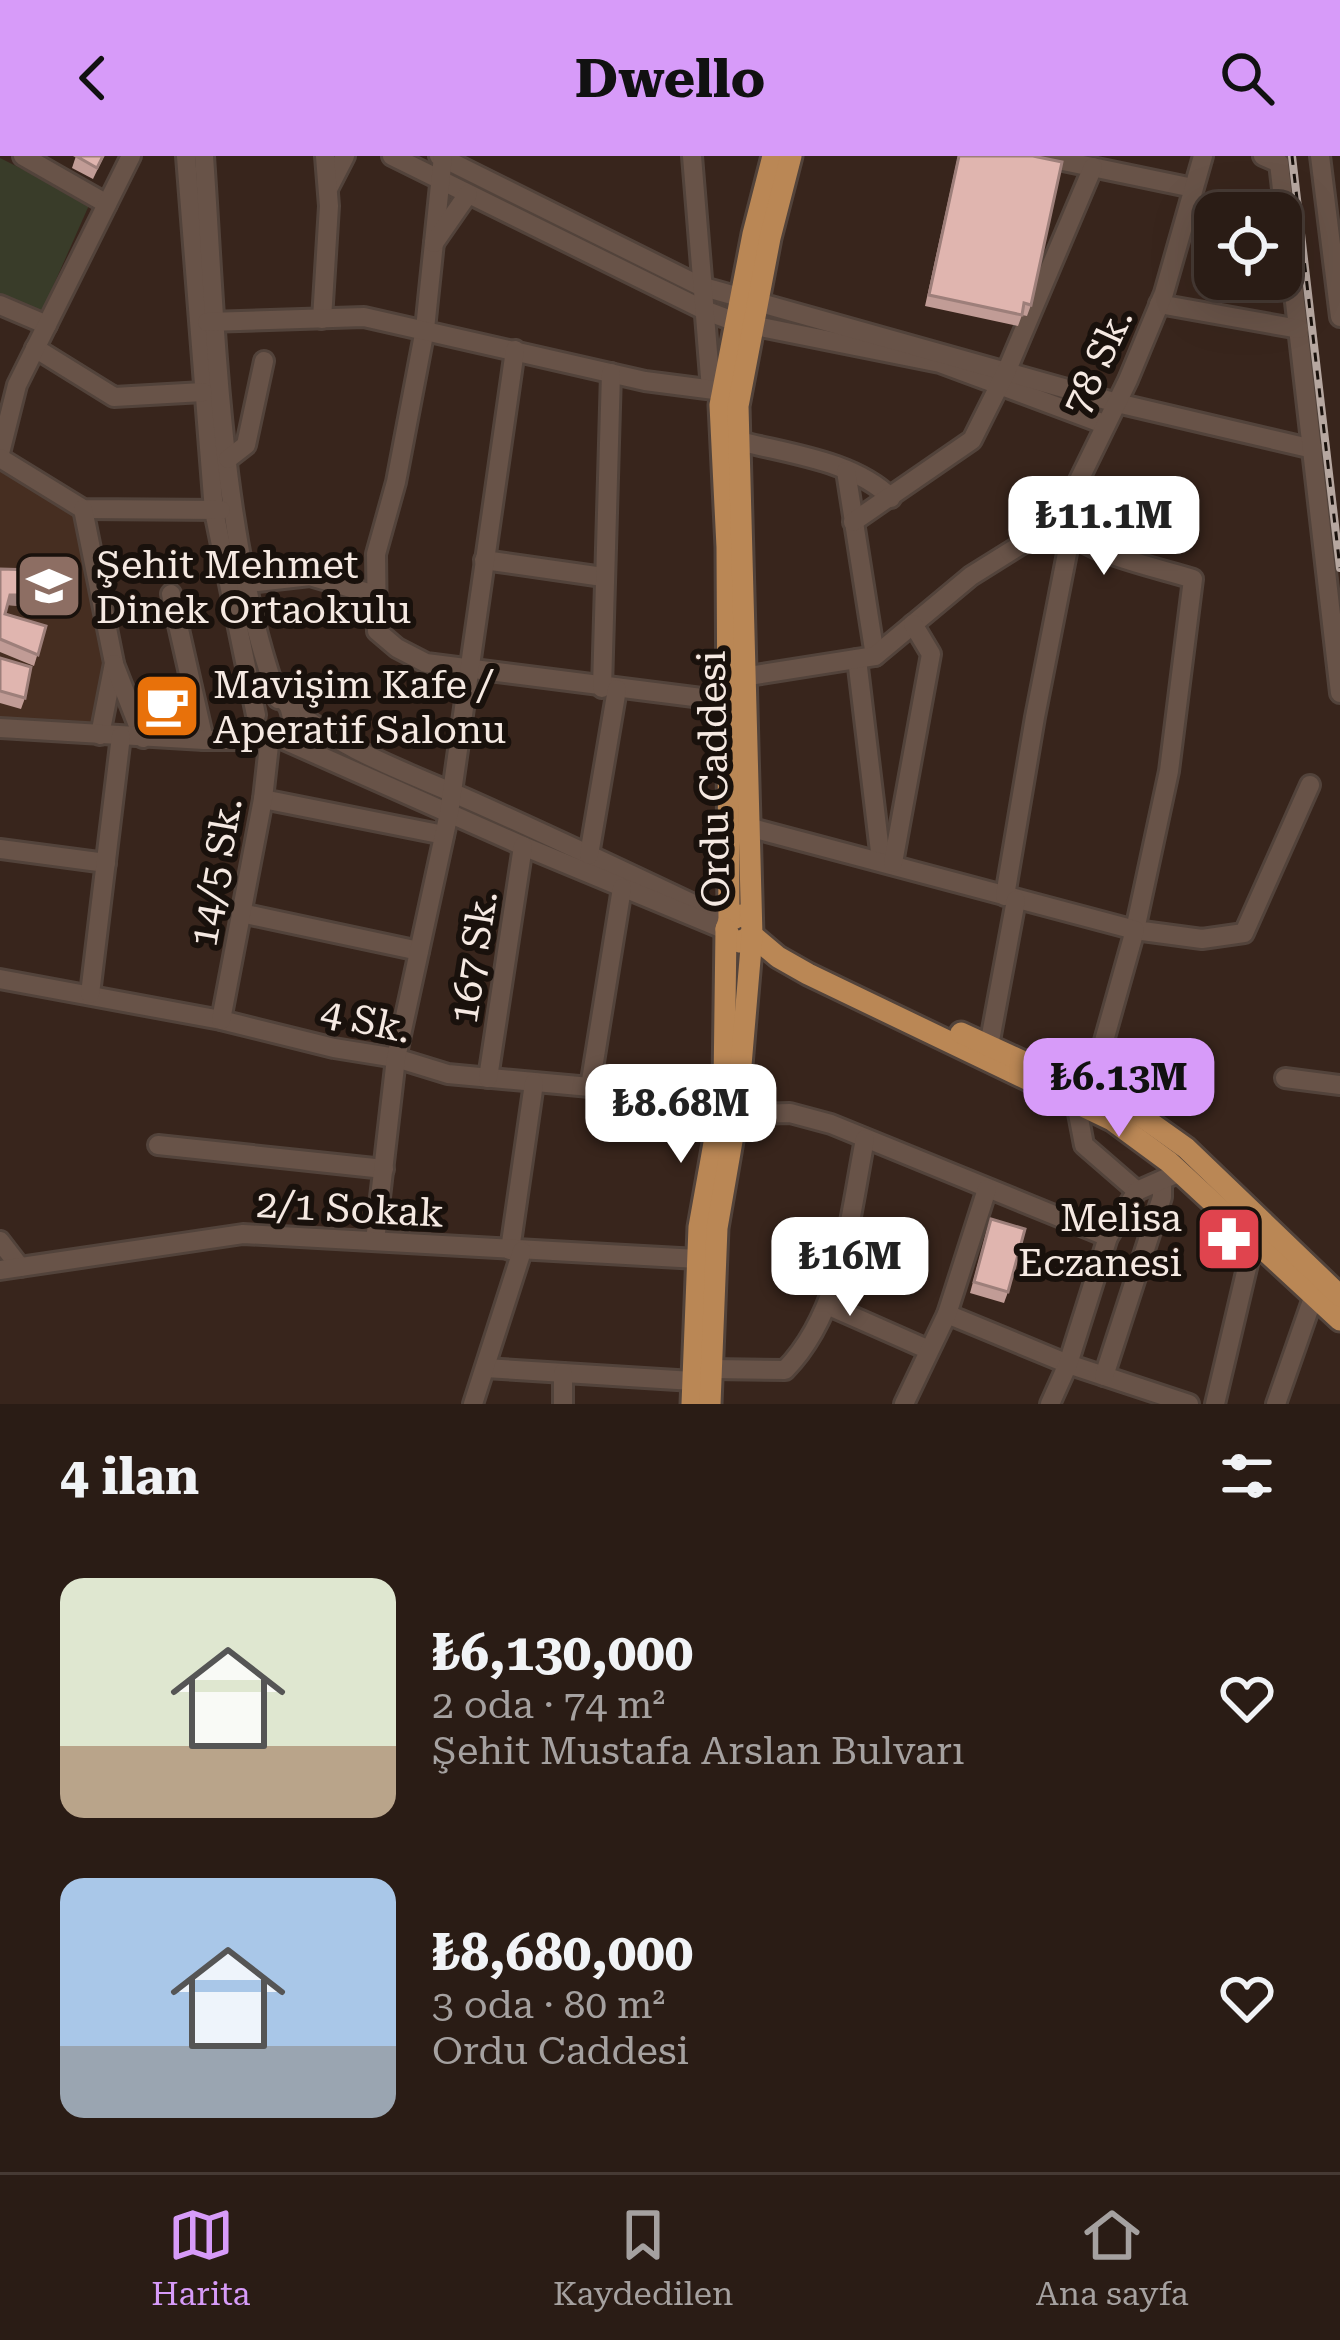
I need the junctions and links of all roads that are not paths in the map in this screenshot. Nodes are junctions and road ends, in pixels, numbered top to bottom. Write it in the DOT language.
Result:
graph roads {
  1 [pos="23,156"];
  2 [pos="131,156"];
  3 [pos="186,156"];
  4 [pos="204,156"];
  5 [pos="325,156"];
  6 [pos="345,156"];
  7 [pos="392,156"];
  8 [pos="692,156"];
  9 [pos="772,156"];
  10 [pos="791,156"];
  11 [pos="1039,156"];
  12 [pos="1203,156"];
  13 [pos="1263,156"];
  14 [pos="1320,156"];
  15 [pos="441,157"];
  16 [pos="1093,167"];
  17 [pos="438,178"];
  18 [pos="1193,188"];
  19 [pos="327,191"];
  20 [pos="468,194"];
  21 [pos="1333,203"];
  22 [pos="107,205"];
  23 [pos="432,247"];
  24 [pos="700,286"];
  25 [pos="749,298"];
  26 [pos="0,304"];
  27 [pos="1160,304"];
  28 [pos="704,310"];
  29 [pos="1340,317"];
  30 [pos="322,319"];
  31 [pos="206,322"];
  32 [pos="744,323"];
  33 [pos="47,325"];
  34 [pos="425,329"];
  35 [pos="1299,329"];
  36 [pos="35,348"];
  37 [pos="514,350"];
  38 [pos="264,361"];
  39 [pos="610,373"];
  40 [pos="1003,379"];
  41 [pos="717,390"];
  42 [pos="203,392"];
  43 [pos="1117,403"];
  44 [pos="1104,424"];
  45 [pos="740,441"];
  46 [pos="1312,449"];
  47 [pos="0,456"];
  48 [pos="228,459"];
  49 [pos="846,471"];
  50 [pos="891,498"];
  51 [pos="83,509"];
  52 [pos="224,510"];
  53 [pos="853,523"];
  54 [pos="1063,528"];
  55 [pos="484,560"];
  56 [pos="603,578"];
  57 [pos="249,583"];
  58 [pos="171,594"];
  59 [pos="375,595"];
  60 [pos="913,624"];
  61 [pos="866,657"];
  62 [pos="114,663"];
  63 [pos="468,670"];
  64 [pos="737,678"];
  65 [pos="609,688"];
  66 [pos="1340,693"];
  67 [pos="283,701"];
  68 [pos="737,703"];
  69 [pos="0,728"];
  70 [pos="266,730"];
  71 [pos="100,734"];
  72 [pos="121,736"];
  73 [pos="143,737"];
  74 [pos="203,740"];
  75 [pos="1310,784"];
  76 [pos="451,791"];
  77 [pos="263,799"];
  78 [pos="449,813"];
  79 [pos="748,827"];
  80 [pos="444,835"];
  81 [pos="523,846"];
  82 [pos="0,849"];
  83 [pos="589,855"];
  84 [pos="887,861"];
  85 [pos="106,863"];
  86 [pos="622,888"];
  87 [pos="1011,898"];
  88 [pos="241,913"];
  89 [pos="742,926"];
  90 [pos="1136,930"];
  91 [pos="419,952"];
  92 [pos="0,979"];
  93 [pos="90,994"];
  94 [pos="221,1020"];
  95 [pos="989,1046"];
  96 [pos="396,1058"];
  97 [pos="488,1078"];
  98 [pos="1285,1078"];
  99 [pos="534,1083"];
  100 [pos="1340,1085"];
  101 [pos="590,1087"];
  102 [pos="1083,1097"];
  103 [pos="729,1113"];
  104 [pos="865,1139"];
  105 [pos="158,1145"];
  106 [pos="384,1169"];
  107 [pos="1171,1176"];
  108 [pos="987,1189"];
  109 [pos="1137,1191"];
  110 [pos="1108,1237"];
  111 [pos="1254,1238"];
  112 [pos="0,1241"];
  113 [pos="375,1241"];
  114 [pos="516,1251"];
  115 [pos="706,1259"];
  116 [pos="10,1268"];
  117 [pos="1314,1294"];
  118 [pos="1340,1296"];
  119 [pos="827,1305"];
  120 [pos="947,1314"];
  121 [pos="1340,1320"];
  122 [pos="929,1350"];
  123 [pos="1068,1364"];
  124 [pos="485,1368"];
  125 [pos="562,1373"];
  126 [pos="1104,1376"];
  127 [pos="702,1385"];
  128 [pos="473,1404"];
  129 [pos="563,1404"];
  130 [pos="904,1404"];
  131 [pos="1050,1404"];
  132 [pos="1189,1404"];
  133 [pos="1215,1404"];
  134 [pos="1276,1404"];
  1 -- 22 [label="street"];
  2 -- 22 [label="street"];
  3 -- 31 [label="street"];
  4 -- 31 [label="street"];
  5 -- 19 [label="street"];
  6 -- 19 [label="street"];
  7 -- 17 [label="street"];
  8 -- 24 [label="street"];
  9 -- 25 [label="main road, Ordu Caddesi"];
  10 -- 25 [label="main road, Ordu Caddesi"];
  11 -- 16 [label="street"];
  12 -- 18 [label="street, 78 Sk."];
  13 -- 35 [label="street"];
  14 -- 21 [label="street"];
  15 -- 17 [label="street"];
  15 -- 24 [label="street"];
  16 -- 18 [label="street"];
  16 -- 40 [label="street"];
  17 -- 20 [label="street"];
  17 -- 23 [label="street"];
  18 -- 27 [label="street, 78 Sk."];
  19 -- 30 [label="street"];
  20 -- 23 [label="street"];
  20 -- 28 [label="street"];
  21 -- 29 [label="street"];
  22 -- 33 [label="street"];
  23 -- 34 [label="street"];
  24 -- 25 [label="street"];
  24 -- 28 [label="street"];
  25 -- 32 [label="main road, Ordu Caddesi"];
  25 -- 40 [label="street"];
  26 -- 33 [label="street"];
  27 -- 35 [label="street"];
  27 -- 43 [label="street, 78 Sk."];
  28 -- 32 [label="street"];
  28 -- 41 [label="street"];
  30 -- 31 [label="street"];
  30 -- 34 [label="street"];
  31 -- 42 [label="street"];
  31 -- 48 [label="street"];
  32 -- 40 [label="street"];
  32 -- 41 [label="main road, Ordu Caddesi"];
  32 -- 45 [label="main road, Ordu Caddesi"];
  33 -- 36 [label="street"];
  34 -- 37 [label="street"];
  34 -- 59 [label="street"];
  35 -- 46 [label="street"];
  36 -- 42 [label="street"];
  36 -- 47 [label="street"];
  37 -- 39 [label="street"];
  37 -- 55 [label="street"];
  38 -- 48 [label="street"];
  39 -- 41 [label="street"];
  39 -- 56 [label="street"];
  40 -- 43 [label="street"];
  40 -- 44 [label="street"];
  40 -- 50 [label="street"];
  41 -- 64 [label="main road, Ordu Caddesi"];
  42 -- 52 [label="street"];
  43 -- 44 [label="street, 78 Sk."];
  43 -- 46 [label="street"];
  44 -- 54 [label="street, 78 Sk."];
  45 -- 49 [label="street"];
  45 -- 64 [label="main road, Ordu Caddesi"];
  46 -- 66 [label="street"];
  47 -- 51 [label="street"];
  48 -- 52 [label="street"];
  49 -- 50 [label="street"];
  49 -- 53 [label="street"];
  50 -- 53 [label="street"];
  51 -- 52 [label="street"];
  51 -- 62 [label="street"];
  52 -- 57 [label="street"];
  52 -- 70 [label="street"];
  53 -- 61 [label="street"];
  54 -- 60 [label="street"];
  54 -- 87 [label="street, 78 Sk."];
  54 -- 90 [label="street"];
  55 -- 56 [label="street"];
  55 -- 63 [label="street"];
  56 -- 65 [label="street"];
  57 -- 59 [label="street"];
  57 -- 67 [label="street"];
  58 -- 74 [label="street"];
  59 -- 63 [label="street"];
  60 -- 61 [label="street"];
  60 -- 84 [label="street"];
  61 -- 64 [label="street"];
  61 -- 84 [label="street"];
  62 -- 71 [label="street"];
  62 -- 73 [label="street"];
  63 -- 65 [label="street"];
  63 -- 76 [label="street"];
  64 -- 68 [label="main road, Ordu Caddesi"];
  65 -- 68 [label="street"];
  65 -- 83 [label="street"];
  67 -- 70 [label="street"];
  67 -- 70 [label="street"];
  67 -- 76 [label="street"];
  68 -- 79 [label="main road, Ordu Caddesi"];
  68 -- 89 [label="main road, Ordu Caddesi"];
  69 -- 71 [label="street"];
  70 -- 74 [label="street"];
  70 -- 77 [label="street, 14/5 Sk."];
  70 -- 78 [label="street"];
  71 -- 72 [label="street"];
  72 -- 73 [label="street"];
  72 -- 85 [label="street"];
  73 -- 74 [label="street"];
  75 -- 90 [label="street"];
  76 -- 78 [label="street"];
  76 -- 83 [label="street"];
  77 -- 80 [label="street"];
  77 -- 88 [label="street, 14/5 Sk."];
  78 -- 80 [label="street"];
  78 -- 81 [label="street"];
  79 -- 84 [label="street"];
  79 -- 89 [label="main road, Ordu Caddesi"];
  80 -- 91 [label="street"];
  81 -- 86 [label="street"];
  81 -- 97 [label="street, 167 Sk."];
  82 -- 85 [label="street"];
  83 -- 89 [label="street"];
  84 -- 87 [label="street"];
  85 -- 93 [label="street"];
  86 -- 89 [label="street"];
  86 -- 101 [label="street"];
  87 -- 90 [label="street"];
  87 -- 95 [label="street, 78 Sk."];
  88 -- 91 [label="street"];
  88 -- 94 [label="street, 14/5 Sk."];
  89 -- 95 [label="main road"];
  89 -- 102 [label="main road"];
  89 -- 103 [label="main road, Ordu Caddesi"];
  90 -- 102 [label="street"];
  91 -- 96 [label="street"];
  92 -- 93 [label="street, 4 Sk."];
  93 -- 94 [label="street, 4 Sk."];
  94 -- 96 [label="street, 4 Sk."];
  95 -- 102 [label="main road"];
  96 -- 97 [label="street, 4 Sk."];
  96 -- 106 [label="street"];
  97 -- 99 [label="street, 4 Sk."];
  98 -- 100 [label="street"];
  99 -- 101 [label="street, 4 Sk."];
  99 -- 114 [label="street"];
  101 -- 103 [label="street, 4 Sk."];
  102 -- 107 [label="main road"];
  102 -- 109 [label="street"];
  102 -- 118 [label="main road"];
  103 -- 104 [label="street, 4 Sk."];
  103 -- 115 [label="main road, Ordu Caddesi"];
  104 -- 108 [label="street, 4 Sk."];
  104 -- 119 [label="street"];
  105 -- 106 [label="street"];
  106 -- 113 [label="street"];
  107 -- 109 [label="street"];
  107 -- 111 [label="main road"];
  107 -- 126 [label="street"];
  108 -- 110 [label="street, 4 Sk."];
  108 -- 120 [label="street"];
  109 -- 110 [label="street"];
  110 -- 123 [label="street"];
  111 -- 117 [label="main road"];
  111 -- 133 [label="street"];
  112 -- 116 [label="street"];
  113 -- 114 [label="street, 2/1 Sokak"];
  113 -- 116 [label="street, 2/1 Sokak"];
  114 -- 115 [label="street, 2/1 Sokak"];
  114 -- 124 [label="street"];
  115 -- 127 [label="main road, Ordu Caddesi"];
  117 -- 121 [label="main road"];
  117 -- 134 [label="street"];
  119 -- 122 [label="street"];
  119 -- 127 [label="street"];
  120 -- 122 [label="street"];
  120 -- 123 [label="street"];
  122 -- 130 [label="street"];
  123 -- 126 [label="street"];
  123 -- 131 [label="street"];
  124 -- 125 [label="street"];
  124 -- 128 [label="street"];
  125 -- 127 [label="street"];
  125 -- 129 [label="street"];
  126 -- 132 [label="street"];
}
